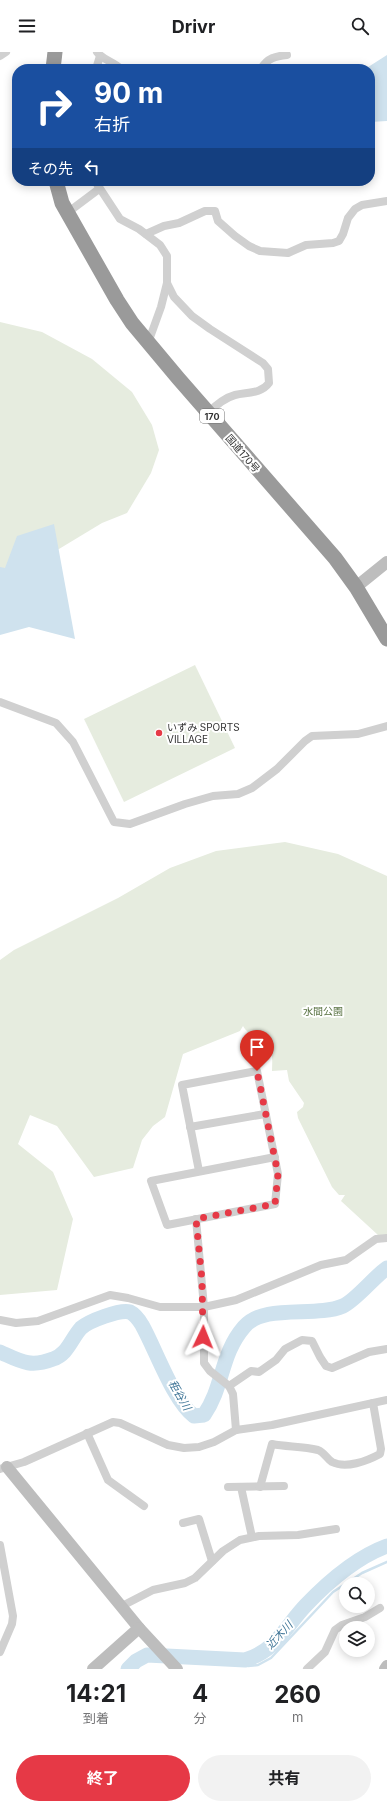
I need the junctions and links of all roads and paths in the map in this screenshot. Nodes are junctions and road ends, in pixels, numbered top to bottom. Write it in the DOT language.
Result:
graph roads {
  1 [pos="6,52"];
  2 [pos="55,52"];
  3 [pos="99,54"];
  4 [pos="287,55"];
  5 [pos="0,56"];
  6 [pos="54,64"];
  7 [pos="97,64"];
  8 [pos="114,64"];
  9 [pos="264,64"];
  10 [pos="57,186"];
  11 [pos="98,186"];
  12 [pos="99,189"];
  13 [pos="387,201"];
  14 [pos="67,213"];
  15 [pos="146,234"];
  16 [pos="167,283"];
  17 [pos="148,343"];
  18 [pos="208,413"];
  19 [pos="387,562"];
  20 [pos="356,587"];
  21 [pos="387,639"];
  22 [pos="0,702"];
  23 [pos="387,726"];
  24 [pos="265,1114"];
  25 [pos="190,1127"];
  26 [pos="275,1157"];
  27 [pos="199,1170"];
  28 [pos="196,1219"];
  29 [pos="387,1238"];
  30 [pos="204,1307"];
  31 [pos="0,1320"];
  32 [pos="387,1349"];
  33 [pos="229,1386"];
  34 [pos="387,1400"];
  35 [pos="373,1403"];
  36 [pos="236,1430"];
  37 [pos="87,1433"];
  38 [pos="4,1468"];
  39 [pos="284,1486"];
  40 [pos="228,1487"];
  41 [pos="241,1487"];
  42 [pos="260,1487"];
  43 [pos="144,1506"];
  44 [pos="183,1523"];
  45 [pos="336,1529"];
  46 [pos="252,1537"];
  47 [pos="0,1545"];
  48 [pos="212,1561"];
  49 [pos="122,1606"];
  50 [pos="380,1608"];
  51 [pos="139,1628"];
  52 [pos="0,1652"];
  53 [pos="387,1666"];
  54 [pos="93,1669"];
  55 [pos="177,1669"];
  56 [pos="307,1669"];
  57 [pos="385,1669"];
  1 -- 5 [label="street"];
  2 -- 6 [label="highway"];
  3 -- 7 [label="street"];
  3 -- 8 [label="street"];
  4 -- 9 [label="street"];
  10 -- 14 [label="highway, 国道170号 / 170"];
  11 -- 12 [label="street"];
  12 -- 14 [label="street"];
  12 -- 15 [label="street"];
  13 -- 15 [label="street"];
  14 -- 17 [label="highway, 国道170号 / 170"];
  15 -- 16 [label="street"];
  16 -- 17 [label="street"];
  16 -- 18 [label="street"];
  17 -- 18 [label="highway, 国道170号 / 170"];
  18 -- 20 [label="highway, 国道170号 / 170"];
  19 -- 20 [label="street"];
  20 -- 21 [label="highway, 国道170号 / 170"];
  22 -- 23 [label="street"];
  24 -- 25 [label="street"];
  24 -- 25 [label="street"];
  24 -- 26 [label="street"];
  25 -- 27 [label="street"];
  26 -- 27 [label="street"];
  26 -- 28 [label="street"];
  27 -- 28 [label="street"];
  28 -- 30 [label="street"];
  29 -- 30 [label="street"];
  30 -- 31 [label="street"];
  30 -- 33 [label="street"];
  32 -- 33 [label="street"];
  33 -- 36 [label="street"];
  34 -- 35 [label="street"];
  35 -- 36 [label="street"];
  35 -- 42 [label="street"];
  36 -- 37 [label="street"];
  37 -- 38 [label="street"];
  37 -- 43 [label="street"];
  38 -- 49 [label="street"];
  39 -- 42 [label="street"];
  40 -- 41 [label="street"];
  41 -- 42 [label="street"];
  41 -- 46 [label="street"];
  44 -- 48 [label="street"];
  45 -- 46 [label="street"];
  46 -- 48 [label="street"];
  47 -- 52 [label="street"];
  48 -- 49 [label="street"];
  49 -- 51 [label="street"];
  50 -- 56 [label="street"];
  51 -- 54 [label="street"];
  51 -- 55 [label="street"];
  53 -- 57 [label="street"];
}
